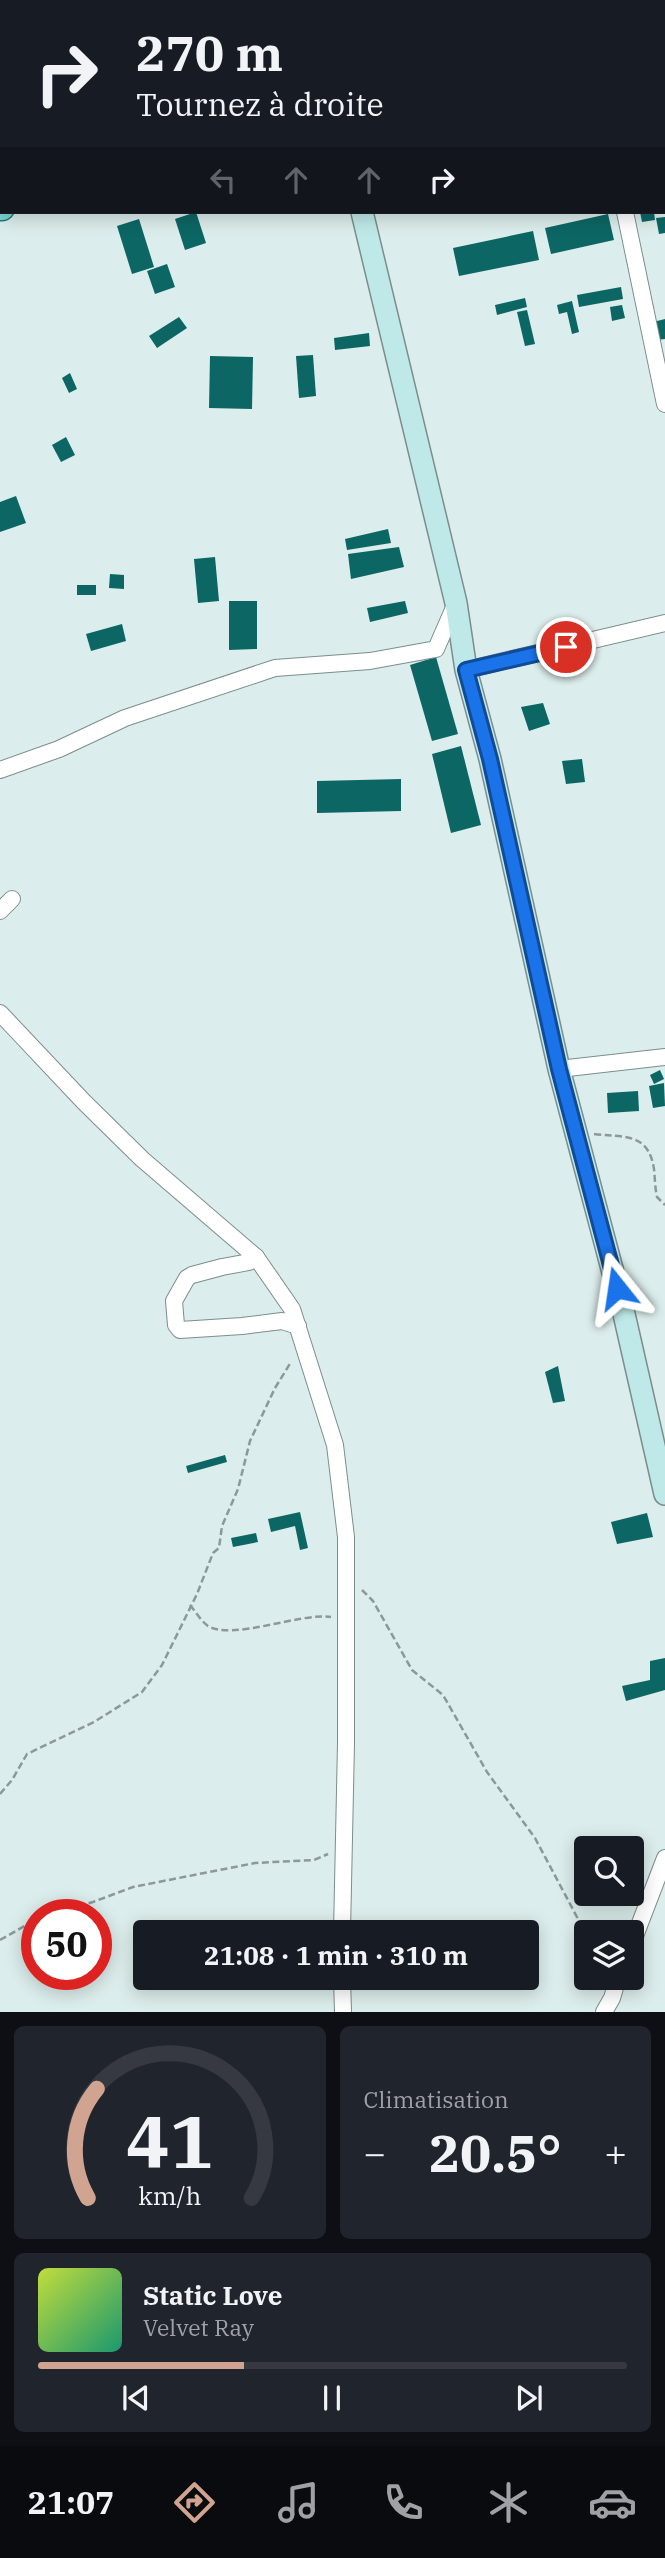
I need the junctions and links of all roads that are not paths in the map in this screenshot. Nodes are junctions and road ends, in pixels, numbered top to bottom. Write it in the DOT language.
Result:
graph roads {
  1 [pos="362,214"];
  2 [pos="625,214"];
  3 [pos="665,404"];
  4 [pos="456,603"];
  5 [pos="665,623"];
  6 [pos="466,670"];
  7 [pos="0,770"];
  8 [pos="12,899"];
  9 [pos="0,911"];
  10 [pos="0,1013"];
  11 [pos="665,1057"];
  12 [pos="559,1069"];
  13 [pos="256,1257"];
  14 [pos="298,1326"];
  15 [pos="665,1494"];
  16 [pos="665,1858"];
  17 [pos="342,1920"];
  18 [pos="641,1920"];
  19 [pos="342,1990"];
  20 [pos="614,1990"];
  21 [pos="343,2012"];
  22 [pos="604,2012"];
  1 -- 4 [label="main road"];
  2 -- 3 [label="street"];
  4 -- 6 [label="main road"];
  4 -- 7 [label="street"];
  5 -- 6 [label="street"];
  6 -- 12 [label="main road"];
  8 -- 9 [label="street"];
  10 -- 13 [label="street"];
  11 -- 12 [label="street"];
  12 -- 15 [label="main road"];
  13 -- 14 [label="street"];
  13 -- 14 [label="street"];
  14 -- 17 [label="street"];
  16 -- 18 [label="street"];
  19 -- 21 [label="street"];
  20 -- 22 [label="street"];
}
